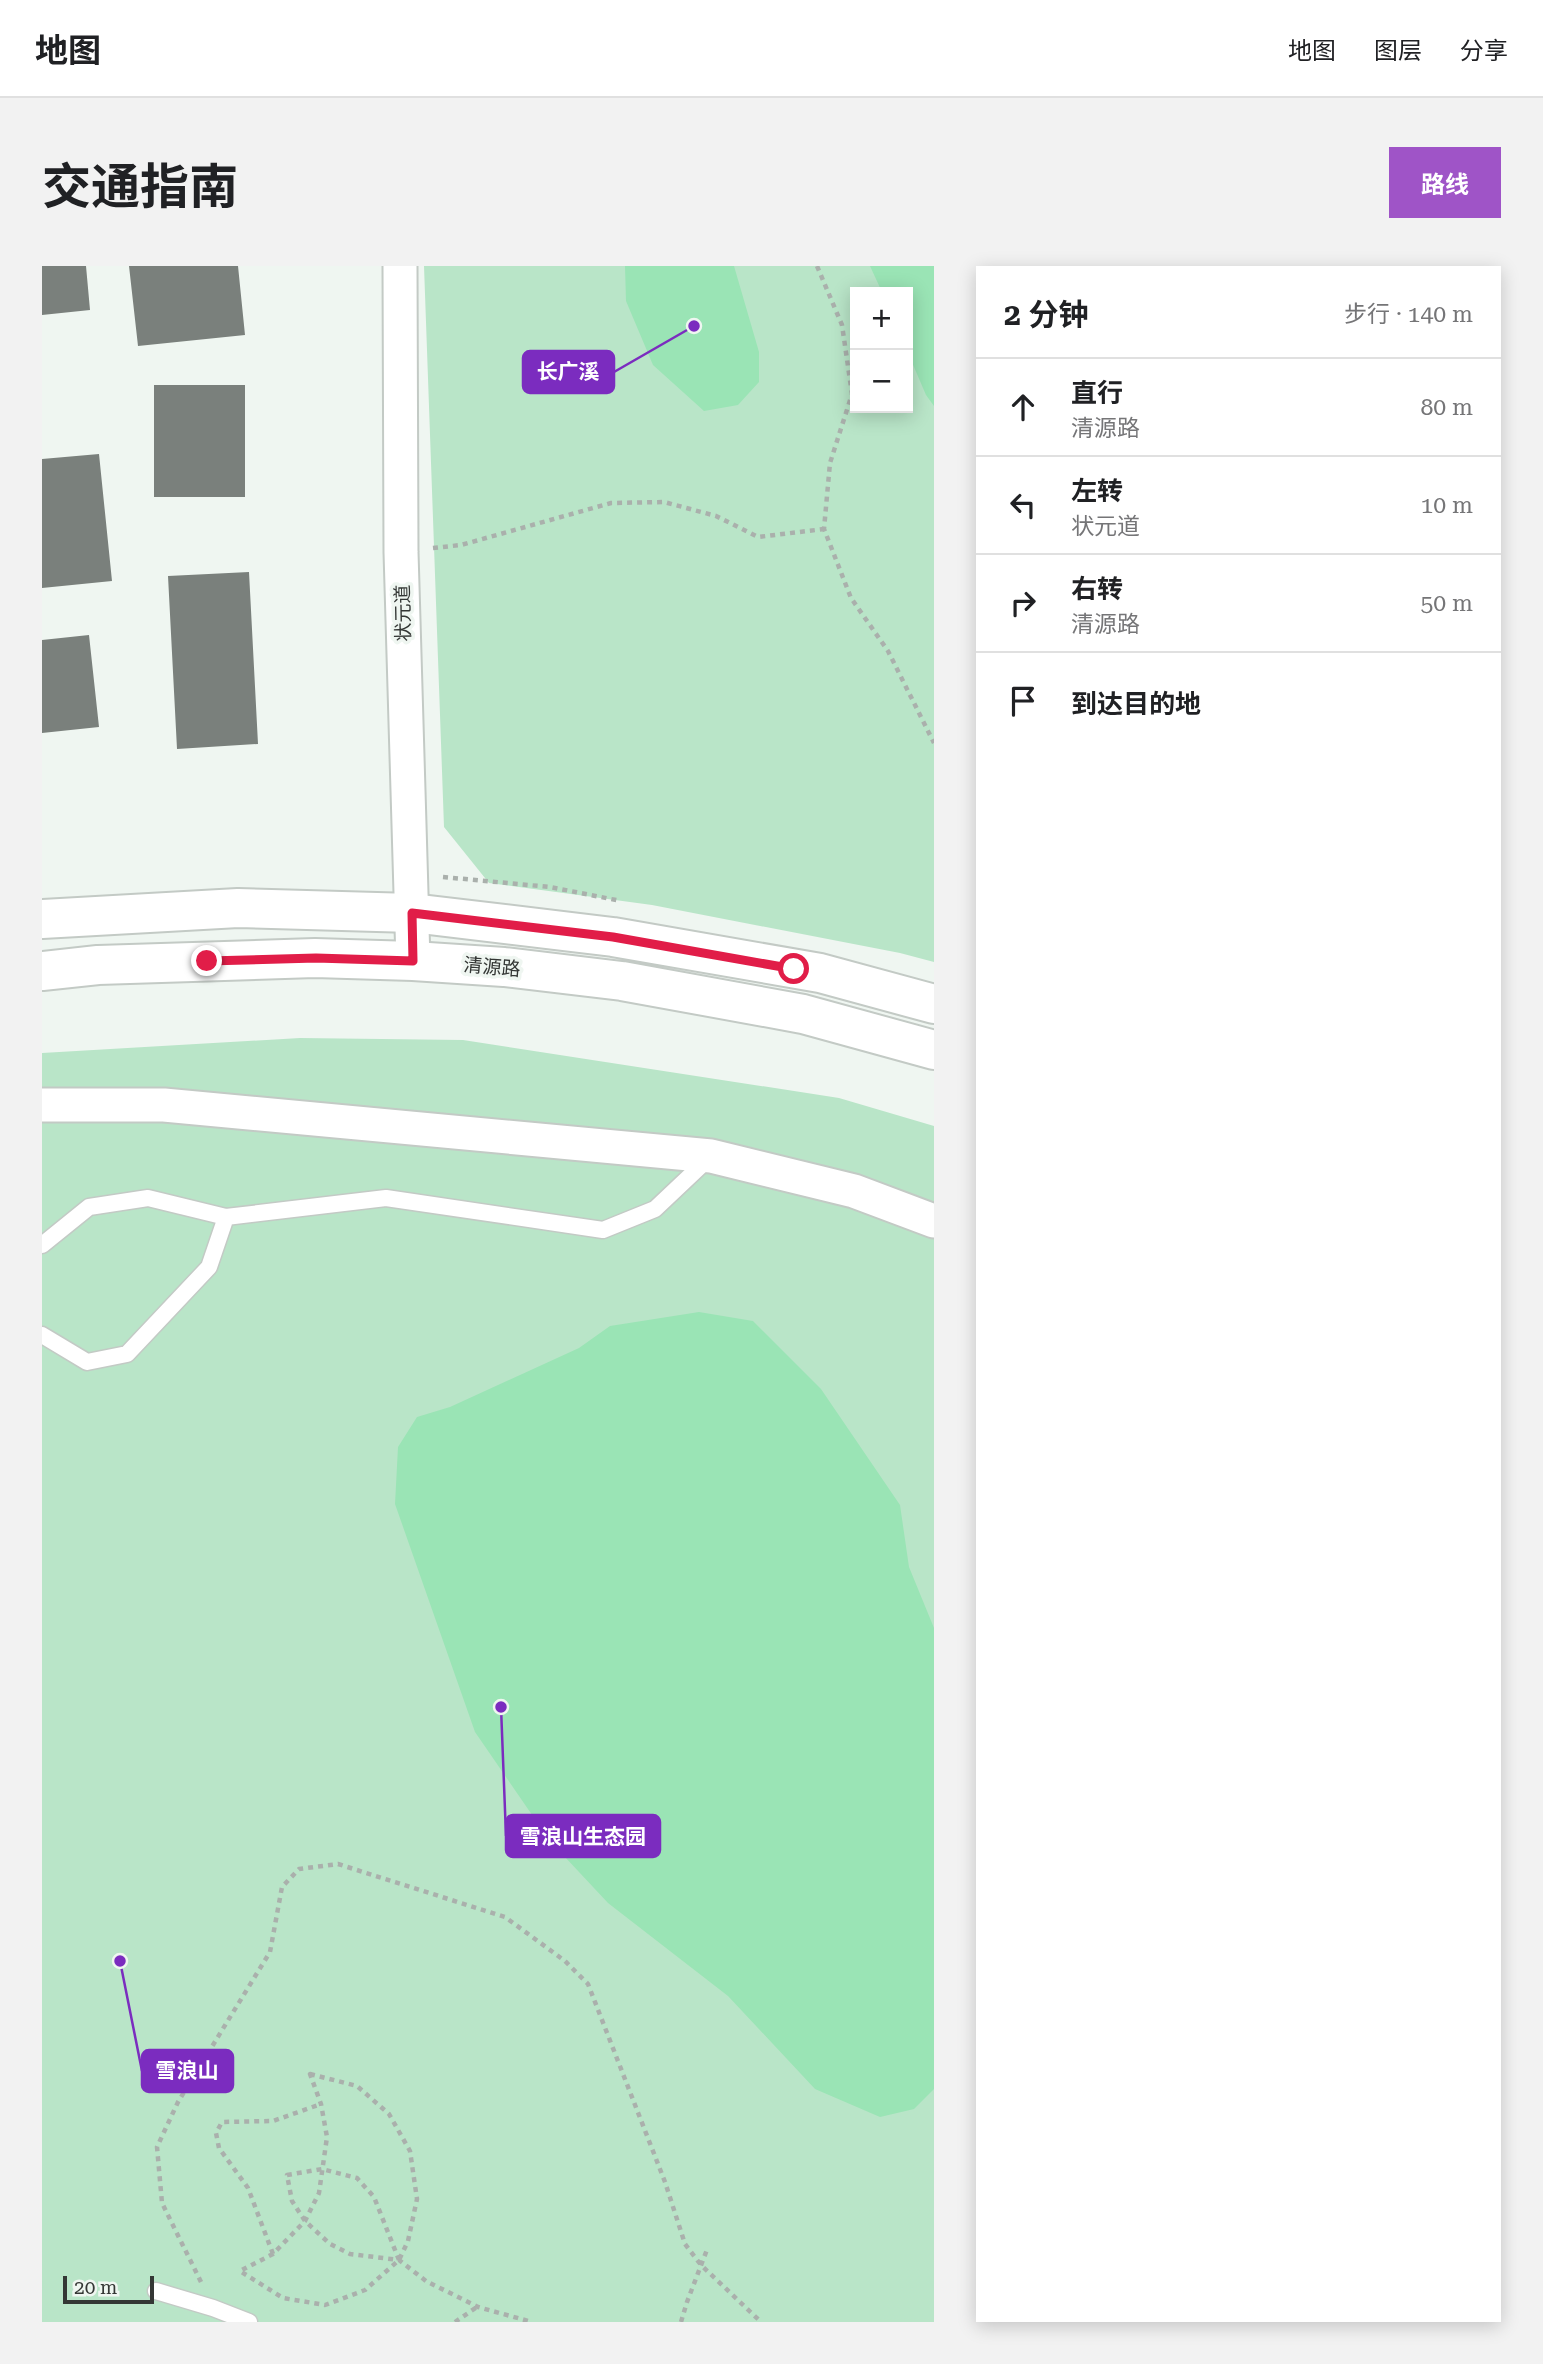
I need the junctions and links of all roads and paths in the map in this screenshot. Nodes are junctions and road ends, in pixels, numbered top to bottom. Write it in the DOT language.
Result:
graph roads {
  1 [pos="400,266"];
  2 [pos="817,266"];
  3 [pos="824,528"];
  4 [pos="401,552"];
  5 [pos="934,743"];
  6 [pos="412,913"];
  7 [pos="42,919"];
  8 [pos="413,961"];
  9 [pos="42,971"];
  10 [pos="934,1004"];
  11 [pos="934,1050"];
  12 [pos="42,1105"];
  13 [pos="711,1156"];
  14 [pos="226,1217"];
  15 [pos="934,1221"];
  16 [pos="42,1245"];
  17 [pos="42,1335"];
  18 [pos="321,2104"];
  19 [pos="323,2169"];
  20 [pos="305,2221"];
  21 [pos="708,2247"];
  22 [pos="273,2254"];
  23 [pos="398,2260"];
  24 [pos="701,2265"];
  25 [pos="156,2291"];
  26 [pos="478,2306"];
  27 [pos="213,2308"];
  28 [pos="249,2322"];
  29 [pos="455,2322"];
  30 [pos="532,2322"];
  31 [pos="681,2322"];
  32 [pos="761,2322"];
  1 -- 4 [label="street, 状元道"];
  2 -- 3 [label="path"];
  3 -- 4 [label="path"];
  3 -- 5 [label="path"];
  4 -- 6 [label="street, 状元道"];
  6 -- 7 [label="street"];
  6 -- 8 [label="street, 状元道"];
  6 -- 10 [label="street"];
  8 -- 9 [label="street, 清源路"];
  8 -- 11 [label="street, 清源路"];
  12 -- 13 [label="street"];
  13 -- 14 [label="lane"];
  13 -- 15 [label="street"];
  14 -- 16 [label="lane"];
  14 -- 17 [label="lane"];
  18 -- 19 [label="path"];
  18 -- 22 [label="path"];
  18 -- 23 [label="path"];
  19 -- 20 [label="path"];
  19 -- 20 [label="path"];
  19 -- 23 [label="path"];
  20 -- 22 [label="path"];
  20 -- 23 [label="path"];
  21 -- 24 [label="path"];
  22 -- 23 [label="path"];
  23 -- 26 [label="path"];
  24 -- 27 [label="path"];
  24 -- 31 [label="path"];
  24 -- 32 [label="path"];
  25 -- 27 [label="lane"];
  26 -- 29 [label="path"];
  26 -- 30 [label="path"];
  27 -- 28 [label="lane"];
}
